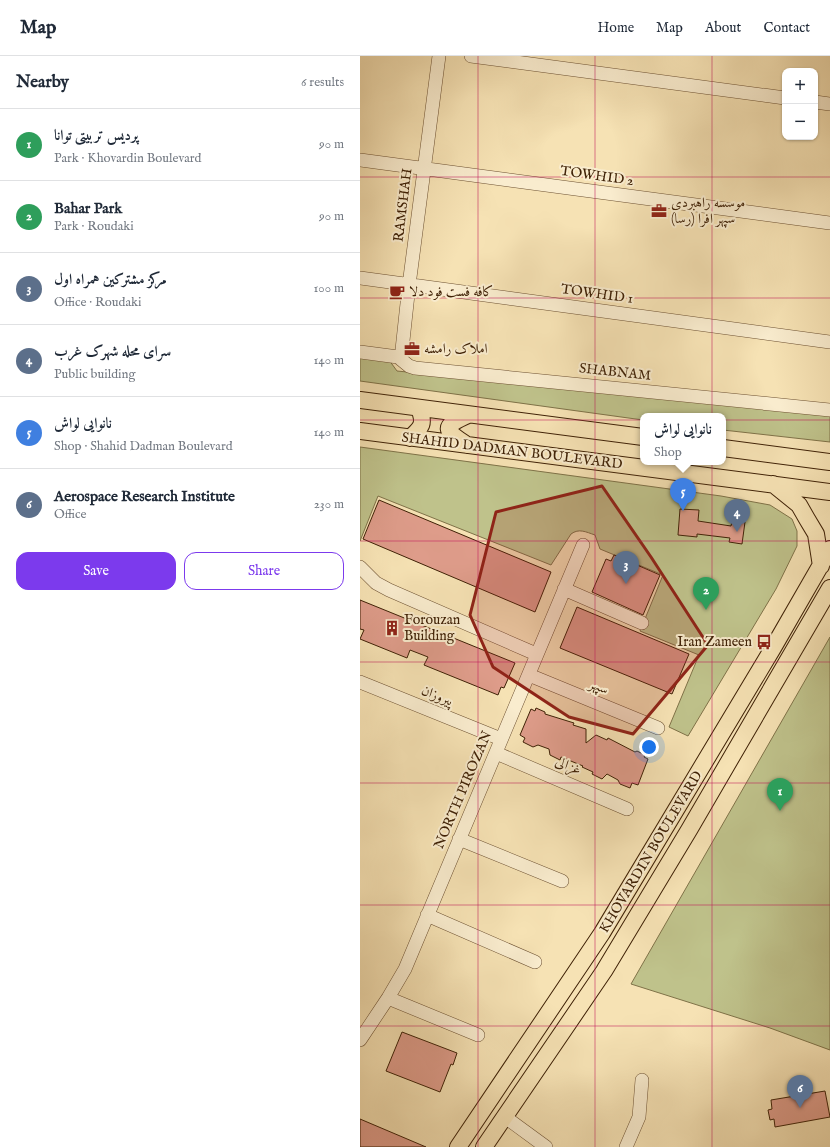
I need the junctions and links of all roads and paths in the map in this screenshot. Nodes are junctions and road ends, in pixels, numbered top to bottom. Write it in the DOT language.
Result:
graph roads {
  1 [pos="438,56"];
  2 [pos="471,56"];
  3 [pos="782,98"];
  4 [pos="818,102"];
  5 [pos="830,104"];
  6 [pos="360,160"];
  7 [pos="424,168"];
  8 [pos="830,223"];
  9 [pos="360,278"];
  10 [pos="409,285"];
  11 [pos="830,342"];
  12 [pos="360,352"];
  13 [pos="401,359"];
  14 [pos="360,400"];
  15 [pos="419,408"];
  16 [pos="830,410"];
  17 [pos="468,415"];
  18 [pos="360,431"];
  19 [pos="640,437"];
  20 [pos="410,438"];
  21 [pos="468,445"];
  22 [pos="726,448"];
  23 [pos="826,459"];
  24 [pos="773,484"];
  25 [pos="830,492"];
  26 [pos="583,545"];
  27 [pos="830,549"];
  28 [pos="821,566"];
  29 [pos="360,567"];
  30 [pos="830,588"];
  31 [pos="564,589"];
  32 [pos="642,623"];
  33 [pos="536,654"];
  34 [pos="529,675"];
  35 [pos="360,682"];
  36 [pos="658,728"];
  37 [pos="501,739"];
  38 [pos="496,753"];
  39 [pos="627,809"];
  40 [pos="459,839"];
  41 [pos="562,881"];
  42 [pos="427,915"];
  43 [pos="535,962"];
  44 [pos="388,998"];
  45 [pos="478,1035"];
  46 [pos="360,1040"];
  47 [pos="642,1080"];
  48 [pos="505,1117"];
  49 [pos="458,1147"];
  50 [pos="484,1147"];
  51 [pos="546,1147"];
  52 [pos="626,1147"];
  1 -- 7 [label="street, RAMSHAH"];
  2 -- 3 [label="street"];
  4 -- 5 [label="street"];
  6 -- 7 [label="street, TOWHID 2"];
  7 -- 8 [label="street, TOWHID 2"];
  7 -- 10 [label="street, RAMSHAH"];
  9 -- 10 [label="street, TOWHID 1"];
  10 -- 11 [label="street, TOWHID 1"];
  10 -- 13 [label="street, RAMSHAH"];
  12 -- 13 [label="street, SHABNAM"];
  13 -- 16 [label="street, SHABNAM"];
  14 -- 15 [label="main road"];
  15 -- 17 [label="main road"];
  15 -- 20 [label="main road"];
  17 -- 19 [label="main road"];
  17 -- 21 [label="main road"];
  18 -- 20 [label="main road, SHAHID DADMAN BOULEVARD"];
  20 -- 21 [label="main road, SHAHID DADMAN BOULEVARD"];
  21 -- 24 [label="main road, SHAHID DADMAN BOULEVARD"];
  22 -- 23 [label="main road"];
  24 -- 25 [label="main road, SHAHID DADMAN BOULEVARD"];
  24 -- 28 [label="main road"];
  26 -- 31 [label="street, NORTH PIROZAN"];
  27 -- 28 [label="main road, KHOVARDIN BOULEVARD"];
  28 -- 49 [label="main road, KHOVARDIN BOULEVARD"];
  29 -- 33 [label="street"];
  30 -- 48 [label="main road, KHOVARDIN BOULEVARD"];
  31 -- 32 [label="street"];
  31 -- 33 [label="street, NORTH PIROZAN"];
  33 -- 34 [label="street, NORTH PIROZAN"];
  34 -- 36 [label="street, سپهر"];
  34 -- 37 [label="street, NORTH PIROZAN"];
  35 -- 37 [label="street, پیروزان"];
  37 -- 38 [label="street, NORTH PIROZAN"];
  38 -- 39 [label="street, غزالی"];
  38 -- 40 [label="street, NORTH PIROZAN"];
  40 -- 41 [label="street"];
  40 -- 42 [label="street, NORTH PIROZAN"];
  42 -- 43 [label="street"];
  42 -- 44 [label="street, NORTH PIROZAN"];
  44 -- 45 [label="street"];
  44 -- 46 [label="street, NORTH PIROZAN"];
  47 -- 52 [label="street"];
  48 -- 50 [label="main road, KHOVARDIN BOULEVARD"];
  48 -- 51 [label="street"];
}
